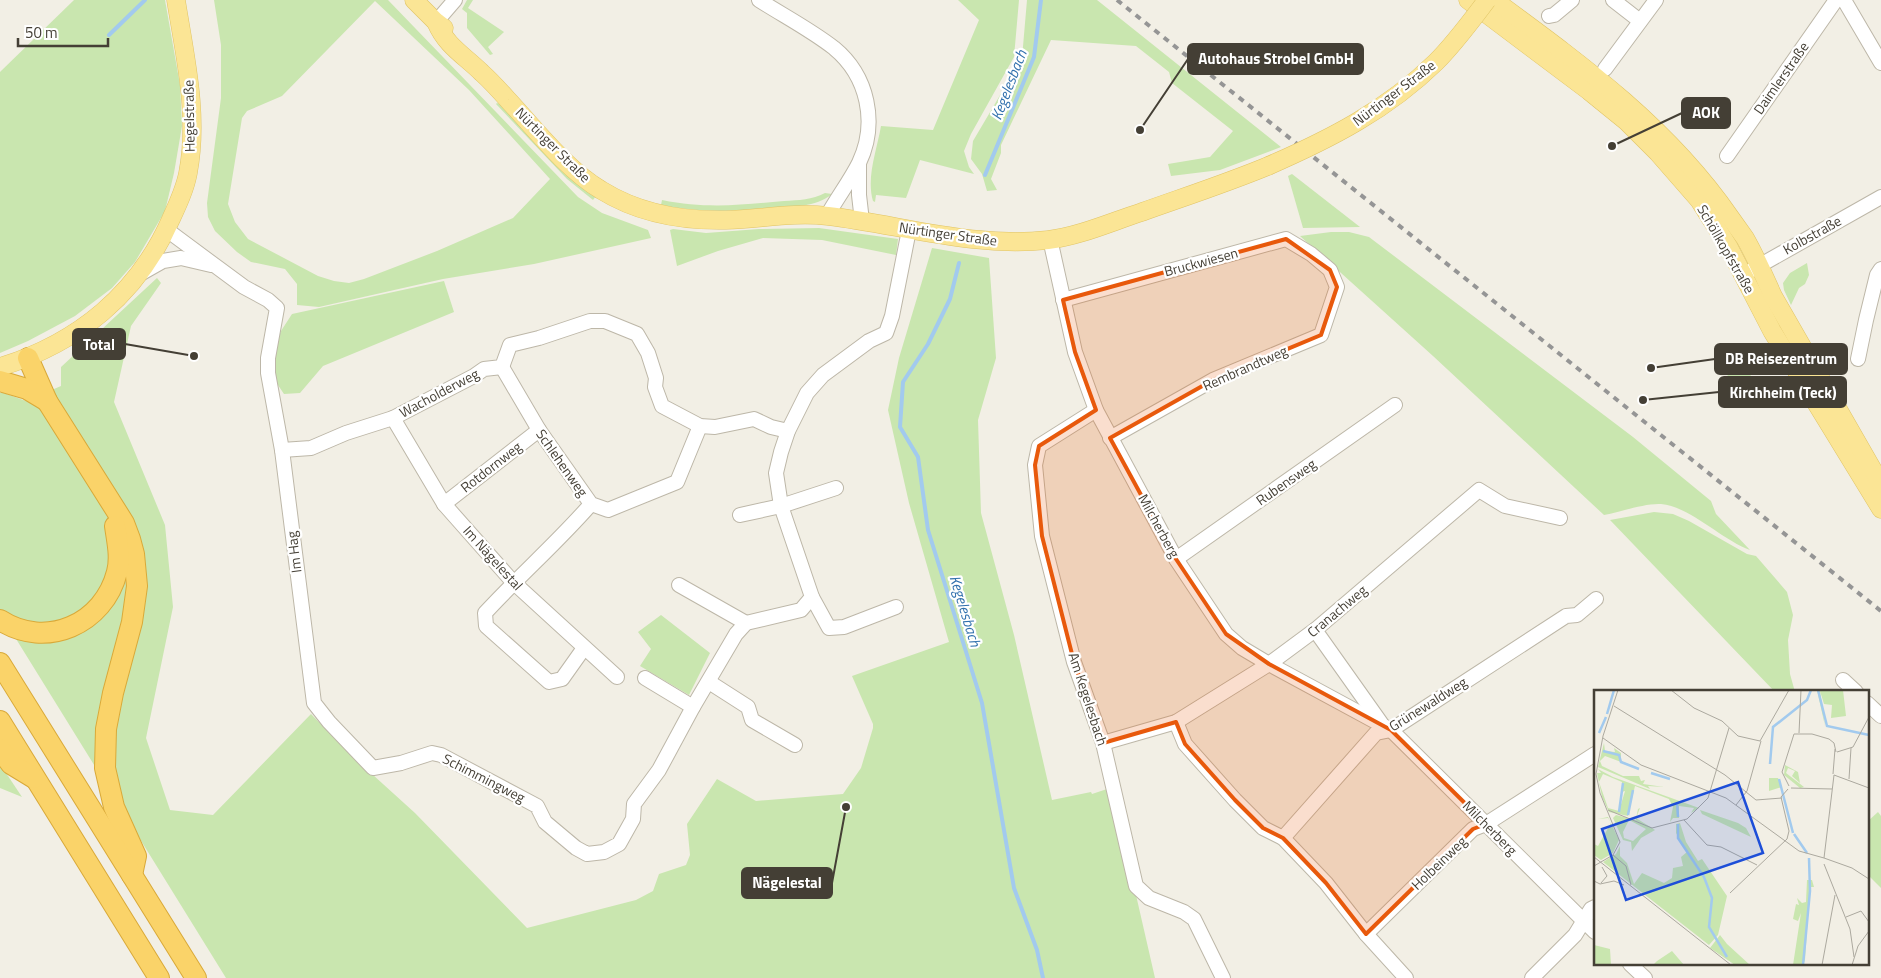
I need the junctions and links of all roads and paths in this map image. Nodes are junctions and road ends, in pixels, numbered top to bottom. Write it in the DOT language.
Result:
graph roads {
  1 [pos="176,0"];
  2 [pos="455,0"];
  3 [pos="759,0"];
  4 [pos="1468,0"];
  5 [pos="1487,0"];
  6 [pos="1494,0"];
  7 [pos="1572,0"];
  8 [pos="1613,0"];
  9 [pos="1656,0"];
  10 [pos="1836,0"];
  11 [pos="1844,0"];
  12 [pos="419,2"];
  13 [pos="1549,16"];
  14 [pos="1640,21"];
  15 [pos="436,22"];
  16 [pos="1881,63"];
  17 [pos="1605,70"];
  18 [pos="1727,156"];
  19 [pos="859,163"];
  20 [pos="1881,197"];
  21 [pos="827,216"];
  22 [pos="862,221"];
  23 [pos="167,230"];
  24 [pos="910,230"];
  25 [pos="1050,239"];
  26 [pos="1759,265"];
  27 [pos="215,266"];
  28 [pos="1330,270"];
  29 [pos="139,274"];
  30 [pos="1880,274"];
  31 [pos="1743,275"];
  32 [pos="1063,300"];
  33 [pos="28,358"];
  34 [pos="1858,359"];
  35 [pos="0,367"];
  36 [pos="502,367"];
  37 [pos="0,381"];
  38 [pos="47,401"];
  39 [pos="1395,405"];
  40 [pos="1096,410"];
  41 [pos="393,418"];
  42 [pos="700,426"];
  43 [pos="539,430"];
  44 [pos="788,431"];
  45 [pos="1110,438"];
  46 [pos="282,450"];
  47 [pos="1881,484"];
  48 [pos="836,488"];
  49 [pos="444,504"];
  50 [pos="591,504"];
  51 [pos="111,505"];
  52 [pos="781,506"];
  53 [pos="1881,509"];
  54 [pos="740,515"];
  55 [pos="1560,518"];
  56 [pos="1176,559"];
  57 [pos="513,582"];
  58 [pos="679,585"];
  59 [pos="812,597"];
  60 [pos="1596,599"];
  61 [pos="896,608"];
  62 [pos="0,620"];
  63 [pos="746,623"];
  64 [pos="1315,630"];
  65 [pos="584,648"];
  66 [pos="0,663"];
  67 [pos="1269,664"];
  68 [pos="617,677"];
  69 [pos="645,678"];
  70 [pos="1843,680"];
  71 [pos="709,682"];
  72 [pos="1854,690"];
  73 [pos="1868,704"];
  74 [pos="693,707"];
  75 [pos="1881,716"];
  76 [pos="0,721"];
  77 [pos="1176,722"];
  78 [pos="1387,728"];
  79 [pos="1103,743"];
  80 [pos="795,745"];
  81 [pos="0,749"];
  82 [pos="1594,755"];
  83 [pos="380,766"];
  84 [pos="38,780"];
  85 [pos="1486,824"];
  86 [pos="1283,838"];
  87 [pos="132,875"];
  88 [pos="1594,908"];
  89 [pos="1584,922"];
  90 [pos="1594,931"];
  91 [pos="1366,934"];
  92 [pos="1632,966"];
  93 [pos="159,978"];
  94 [pos="196,978"];
  95 [pos="1224,978"];
  96 [pos="1406,978"];
  97 [pos="1532,978"];
  98 [pos="1644,978"];
  1 -- 23 [label="main road, Hegelstraße"];
  2 -- 15 [label="street"];
  3 -- 19 [label="street"];
  4 -- 31 [label="main road, Schöllkopfstraße"];
  5 -- 25 [label="main road, Nürtinger Straße, bridge"];
  6 -- 26 [label="main road, Schöllkopfstraße"];
  7 -- 13 [label="street"];
  8 -- 14 [label="street"];
  9 -- 14 [label="street"];
  10 -- 18 [label="street, Daimlerstraße"];
  11 -- 16 [label="street"];
  12 -- 15 [label="main road, Nürtinger Straße"];
  14 -- 17 [label="street"];
  15 -- 21 [label="main road, Nürtinger Straße"];
  19 -- 21 [label="street"];
  19 -- 22 [label="street"];
  20 -- 26 [label="street, Kolbstraße"];
  21 -- 22 [label="main road, Nürtinger Straße"];
  22 -- 24 [label="main road, Nürtinger Straße"];
  23 -- 27 [label="street"];
  23 -- 29 [label="main road"];
  24 -- 25 [label="main road, Nürtinger Straße"];
  24 -- 44 [label="street"];
  25 -- 32 [label="street, Milcherberg"];
  26 -- 31 [label="street, Kolbstraße"];
  26 -- 47 [label="main road, Schöllkopfstraße"];
  27 -- 29 [label="street"];
  27 -- 46 [label="street, Im Hag"];
  28 -- 32 [label="street, Bruckwiesen"];
  28 -- 45 [label="street, Rembrandtweg"];
  29 -- 33 [label="main road"];
  30 -- 34 [label="street"];
  31 -- 53 [label="main road, Schöllkopfstraße"];
  32 -- 40 [label="street, Milcherberg"];
  33 -- 35 [label="main road"];
  33 -- 38 [label="highway"];
  36 -- 41 [label="street, Wacholderweg"];
  36 -- 42 [label="street"];
  36 -- 43 [label="street, Schlehenweg"];
  37 -- 38 [label="highway"];
  38 -- 51 [label="highway"];
  39 -- 56 [label="street, Rubensweg"];
  40 -- 45 [label="street, Milcherberg"];
  40 -- 79 [label="street, Am Kegelesbach"];
  41 -- 46 [label="street, Wacholderweg"];
  41 -- 49 [label="street, Im Nägelestal"];
  42 -- 44 [label="street"];
  42 -- 50 [label="street, Schlehenweg"];
  43 -- 49 [label="street, Rotdornweg"];
  43 -- 50 [label="street, Schlehenweg"];
  44 -- 52 [label="street"];
  45 -- 56 [label="street, Milcherberg"];
  46 -- 83 [label="street, Im Hag"];
  48 -- 52 [label="street"];
  49 -- 57 [label="street, Im Nägelestal"];
  50 -- 57 [label="street"];
  51 -- 62 [label="highway"];
  51 -- 87 [label="highway"];
  52 -- 54 [label="street"];
  52 -- 59 [label="street"];
  55 -- 64 [label="street, Cranachweg"];
  56 -- 67 [label="street, Milcherberg"];
  57 -- 65 [label="street, Im Nägelestal"];
  57 -- 65 [label="street"];
  58 -- 63 [label="street"];
  59 -- 61 [label="street"];
  59 -- 63 [label="street"];
  60 -- 78 [label="street, Grünewaldweg"];
  63 -- 71 [label="street, Schimmingweg"];
  64 -- 67 [label="street, Cranachweg"];
  64 -- 78 [label="street, Milcherberg"];
  65 -- 68 [label="street, Im Nägelestal"];
  66 -- 87 [label="highway"];
  67 -- 77 [label="street, Cranachweg"];
  67 -- 78 [label="street, Milcherberg"];
  69 -- 74 [label="street"];
  70 -- 72 [label="street"];
  71 -- 74 [label="street, Schimmingweg"];
  71 -- 80 [label="street"];
  73 -- 75 [label="street"];
  74 -- 83 [label="street, Schimmingweg"];
  76 -- 84 [label="highway"];
  77 -- 79 [label="street, Cranachweg"];
  77 -- 86 [label="street"];
  78 -- 85 [label="street, Milcherberg"];
  78 -- 86 [label="street, Grünewaldweg"];
  79 -- 95 [label="street, Am Kegelesbach"];
  81 -- 84 [label="highway"];
  82 -- 85 [label="street, Holbeinweg"];
  84 -- 93 [label="highway"];
  85 -- 89 [label="street, Milcherberg"];
  85 -- 91 [label="street, Holbeinweg"];
  86 -- 91 [label="street"];
  87 -- 94 [label="highway"];
  88 -- 89 [label="street"];
  89 -- 90 [label="street, Milcherberg"];
  89 -- 97 [label="street"];
  91 -- 96 [label="street"];
  92 -- 98 [label="street"];
}
